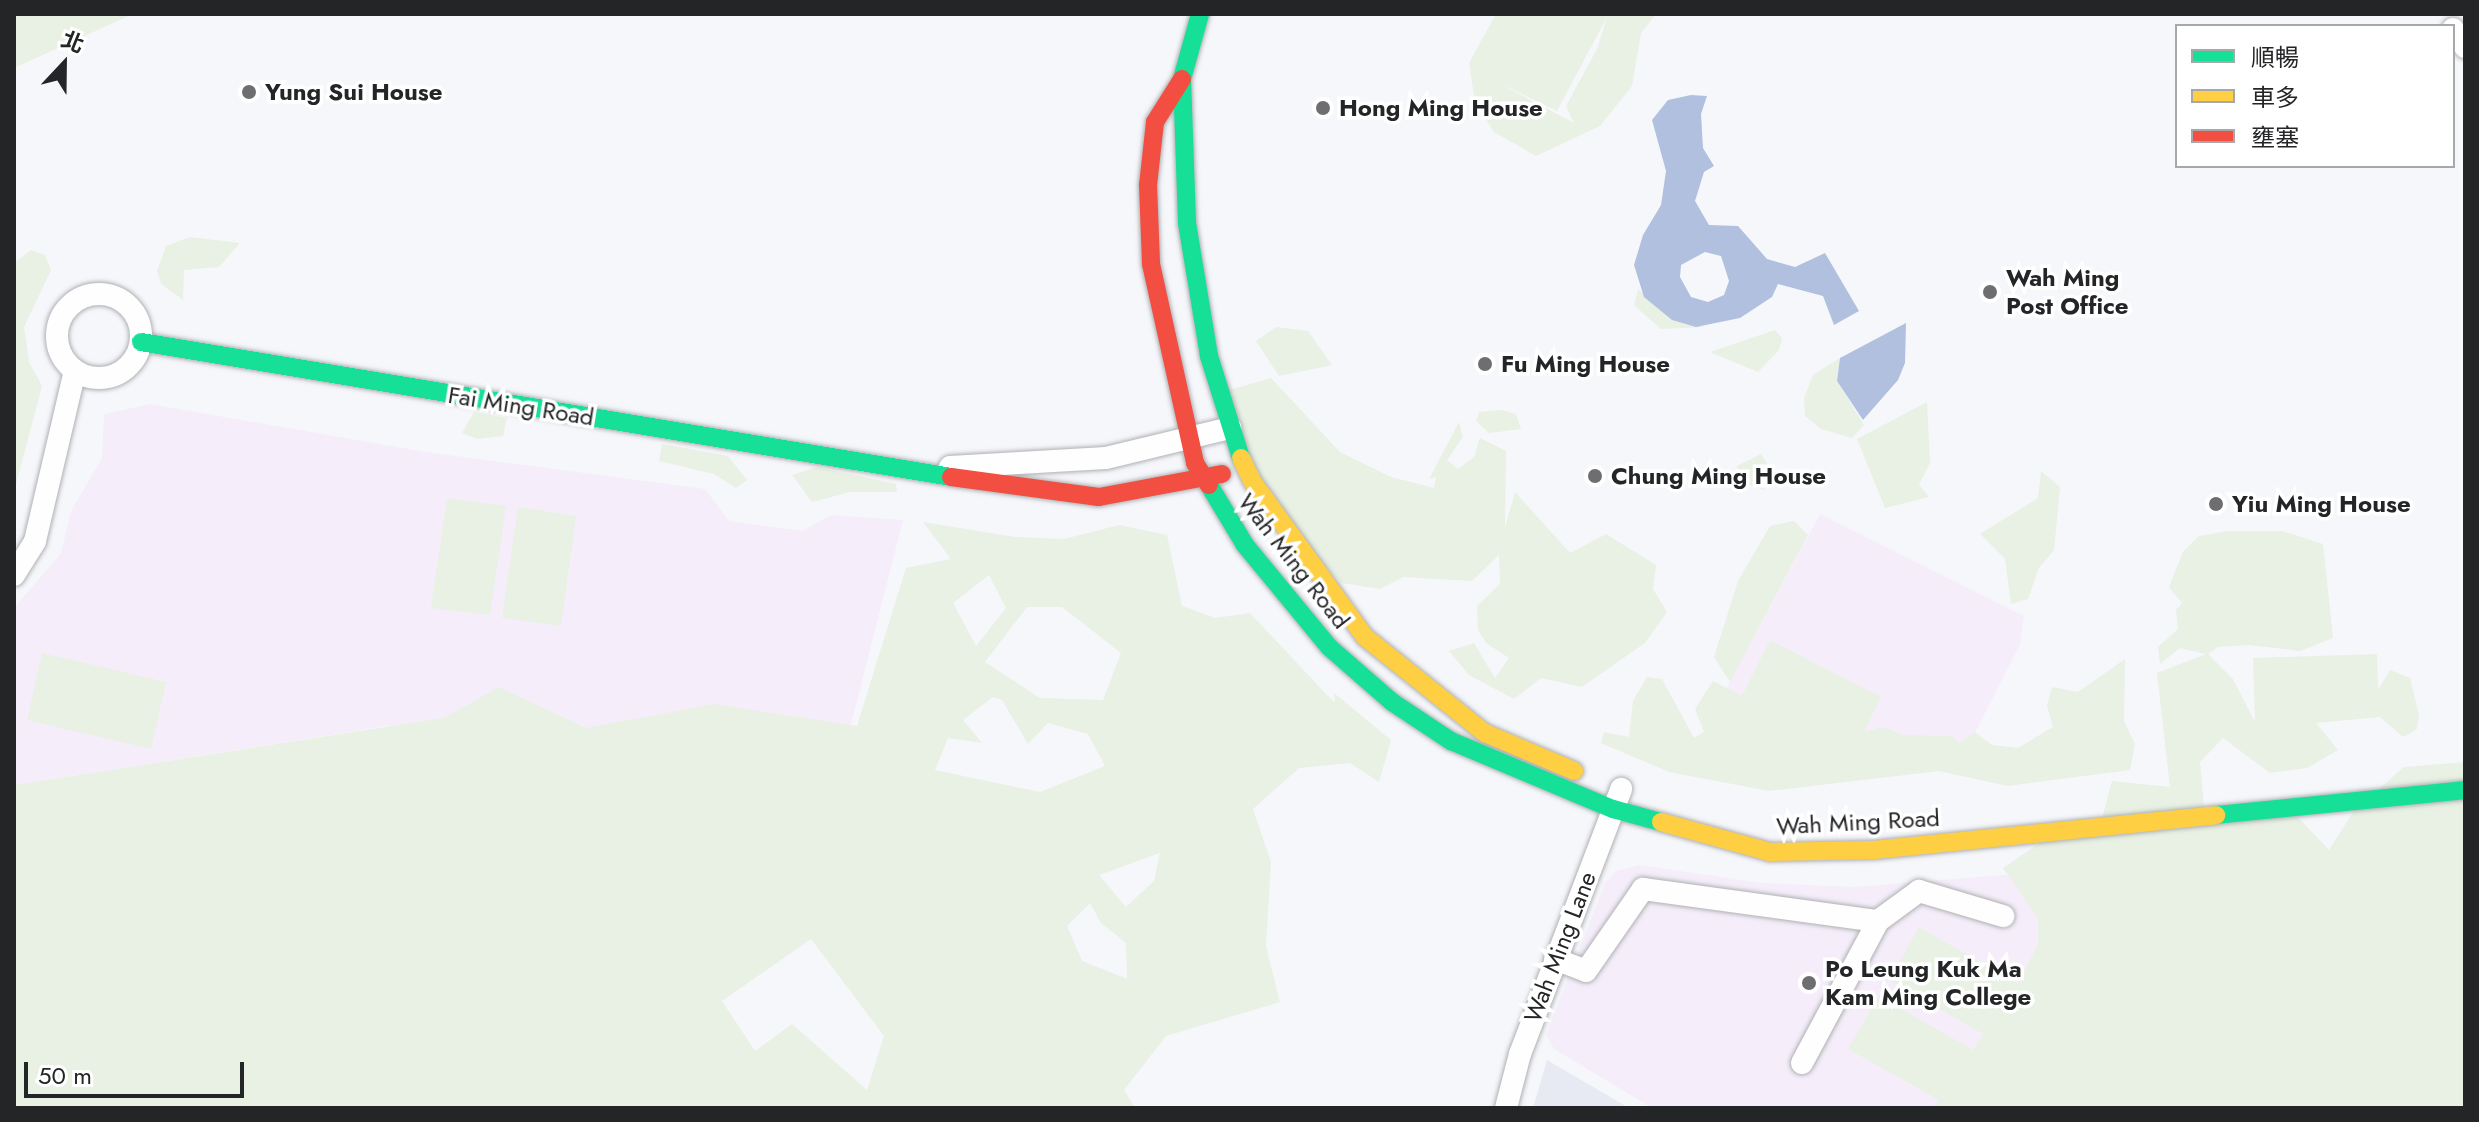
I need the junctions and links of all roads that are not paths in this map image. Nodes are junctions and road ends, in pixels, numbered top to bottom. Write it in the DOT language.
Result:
graph roads {
  1 [pos="1200,14"];
  2 [pos="1182,79"];
  3 [pos="141,342"];
  4 [pos="75,371"];
  5 [pos="1230,428"];
  6 [pos="1189,439"];
  7 [pos="901,469"];
  8 [pos="1247,469"];
  9 [pos="1203,479"];
  10 [pos="14,575"];
  11 [pos="2465,790"];
  12 [pos="1646,797"];
  13 [pos="1617,799"];
  14 [pos="1776,831"];
  15 [pos="1963,840"];
  16 [pos="2003,916"];
  17 [pos="1878,921"];
  18 [pos="1555,959"];
  19 [pos="1802,1063"];
  20 [pos="1506,1108"];
  1 -- 2 [label="street, Wah Ming Road"];
  2 -- 5 [label="street, Wah Ming Road"];
  2 -- 6 [label="street, Wah Ming Road"];
  3 -- 4 [label="street"];
  3 -- 4 [label="street"];
  3 -- 7 [label="street, Fai Ming Road"];
  4 -- 10 [label="street"];
  5 -- 6 [label="street, Fai Ming Road"];
  5 -- 8 [label="street, Wah Ming Road"];
  6 -- 7 [label="street, Fai Ming Road"];
  6 -- 9 [label="street, Wah Ming Road"];
  7 -- 9 [label="street, Fai Ming Road"];
  8 -- 9 [label="street, Fai Ming Road"];
  8 -- 13 [label="street, Wah Ming Road"];
  9 -- 13 [label="street, Wah Ming Road"];
  11 -- 15 [label="street, Wah Ming Road"];
  12 -- 13 [label="street, Wah Ming Road"];
  13 -- 15 [label="street, Wah Ming Road"];
  13 -- 18 [label="street, Wah Ming Lane"];
  14 -- 15 [label="street, Wah Ming Road"];
  16 -- 17 [label="street"];
  17 -- 18 [label="street"];
  17 -- 19 [label="street"];
  18 -- 20 [label="street, Wah Ming Lane"];
}
